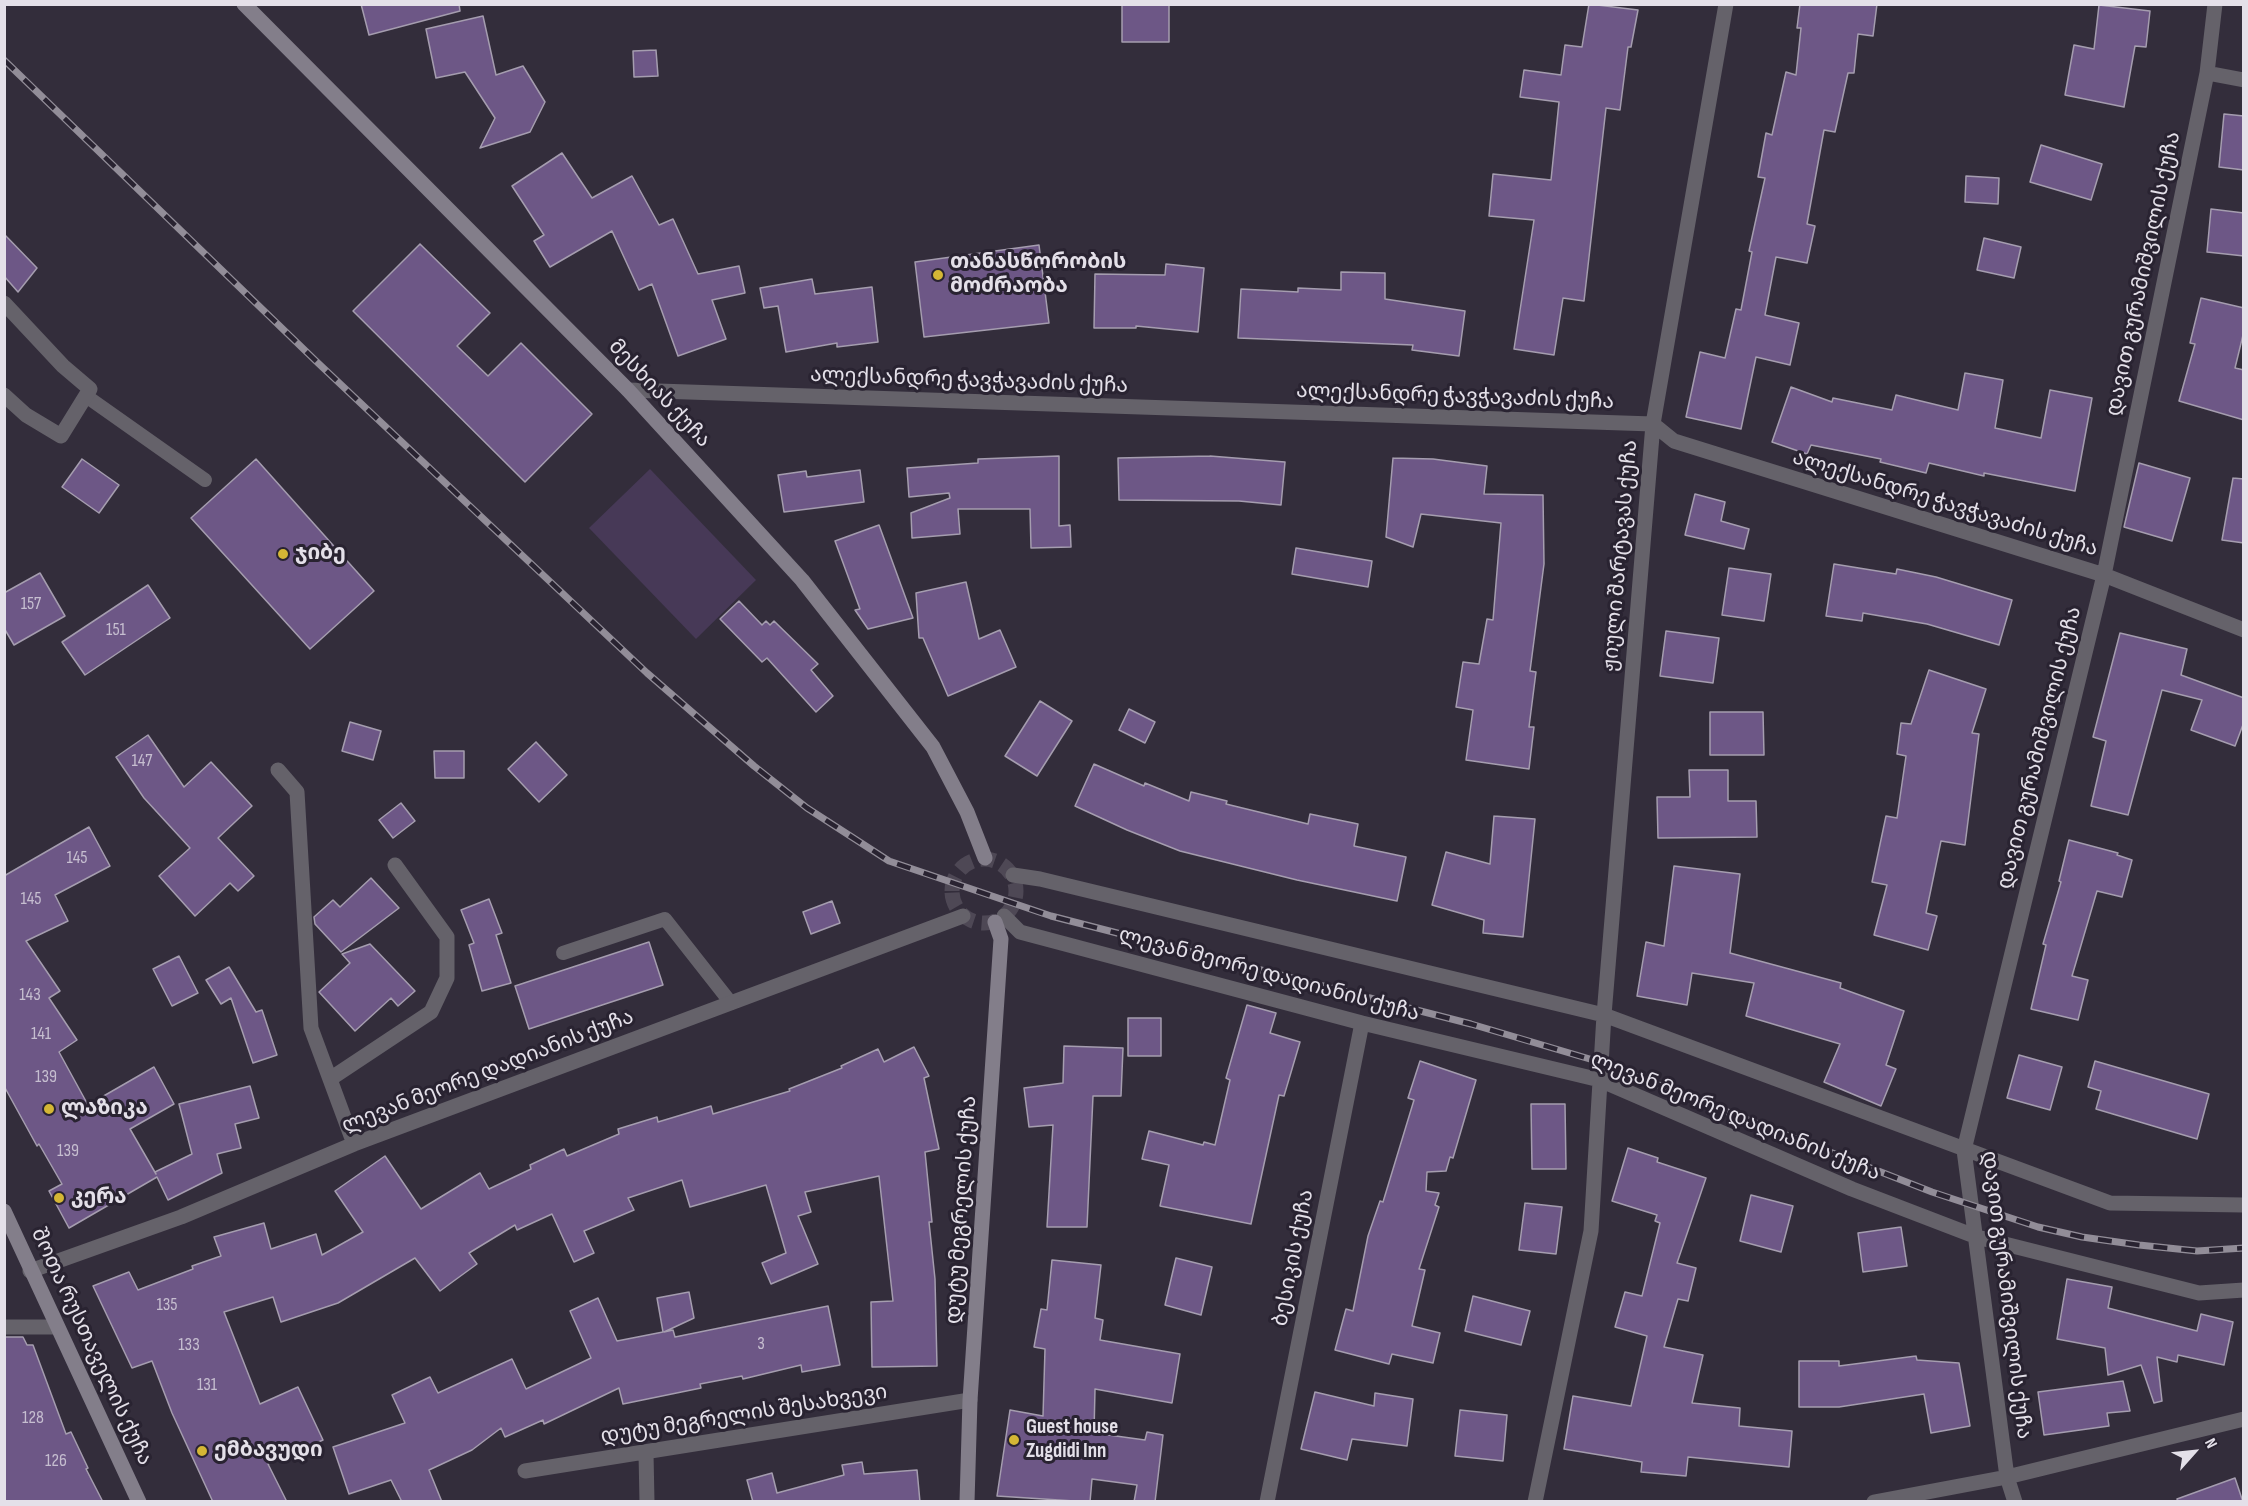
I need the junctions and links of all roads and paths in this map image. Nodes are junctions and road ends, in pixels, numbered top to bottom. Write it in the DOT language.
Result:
graph roads {
  1 [pos="244,4"];
  2 [pos="1726,4"];
  3 [pos="2215,4"];
  4 [pos="2207,73"];
  5 [pos="2244,80"];
  6 [pos="4,303"];
  7 [pos="628,390"];
  8 [pos="4,395"];
  9 [pos="86,396"];
  10 [pos="1653,424"];
  11 [pos="205,480"];
  12 [pos="2104,575"];
  13 [pos="2244,630"];
  14 [pos="278,770"];
  15 [pos="985,858"];
  16 [pos="395,865"];
  17 [pos="1012,875"];
  18 [pos="963,916"];
  19 [pos="1000,919"];
  20 [pos="563,952"];
  21 [pos="731,1002"];
  22 [pos="1604,1015"];
  23 [pos="1362,1023"];
  24 [pos="330,1079"];
  25 [pos="1600,1080"];
  26 [pos="354,1144"];
  27 [pos="1964,1150"];
  28 [pos="2244,1205"];
  29 [pos="4,1211"];
  30 [pos="1977,1237"];
  31 [pos="30,1271"];
  32 [pos="2244,1290"];
  33 [pos="57,1327"];
  34 [pos="4,1328"];
  35 [pos="970,1400"];
  36 [pos="2244,1419"];
  37 [pos="646,1454"];
  38 [pos="525,1471"];
  39 [pos="2007,1477"];
  40 [pos="139,1502"];
  41 [pos="647,1502"];
  42 [pos="967,1502"];
  43 [pos="1267,1502"];
  44 [pos="1535,1502"];
  45 [pos="1874,1502"];
  46 [pos="2015,1502"];
  1 -- 7 [label="street, მესხიას ქუჩა"];
  2 -- 10 [label="street, ჟიული შარტავას ქუჩა"];
  3 -- 4 [label="street, დავით გურამიშვილის ქუჩა"];
  4 -- 5 [label="street"];
  4 -- 12 [label="street, დავით გურამიშვილის ქუჩა"];
  6 -- 9 [label="street"];
  7 -- 10 [label="street, ალექსანდრე ჭავჭავაძის ქუჩა"];
  7 -- 15 [label="street, მესხიას ქუჩა"];
  8 -- 9 [label="street"];
  9 -- 11 [label="lane"];
  10 -- 12 [label="street, ალექსანდრე ჭავჭავაძის ქუჩა"];
  10 -- 22 [label="street, ჟიული შარტავას ქუჩა"];
  12 -- 13 [label="street, ალექსანდრე ჭავჭავაძის ქუჩა"];
  12 -- 27 [label="street, დავით გურამიშვილის ქუჩა"];
  14 -- 24 [label="street"];
  16 -- 24 [label="street"];
  17 -- 22 [label="street, ლევან მეორე დადიანის ქუჩა"];
  18 -- 21 [label="street, ლევან მეორე დადიანის ქუჩა"];
  19 -- 23 [label="street, ლევან მეორე დადიანის ქუჩა"];
  19 -- 35 [label="street, დუტუ მეგრელის ქუჩა"];
  20 -- 21 [label="lane"];
  21 -- 26 [label="street, ლევან მეორე დადიანის ქუჩა"];
  22 -- 25 [label="street, ჟიული შარტავას ქუჩა"];
  22 -- 27 [label="street, ლევან მეორე დადიანის ქუჩა"];
  23 -- 25 [label="street, ლევან მეორე დადიანის ქუჩა"];
  23 -- 43 [label="street, ბესიკის ქუჩა"];
  24 -- 26 [label="street"];
  25 -- 30 [label="street, ლევან მეორე დადიანის ქუჩა"];
  25 -- 44 [label="street, ჟიული შარტავას ქუჩა"];
  26 -- 31 [label="street, ლევან მეორე დადიანის ქუჩა"];
  27 -- 28 [label="street, ლევან მეორე დადიანის ქუჩა"];
  27 -- 30 [label="street, დავით გურამიშვილის ქუჩა"];
  29 -- 31 [label="street, შოთა რუსთაველის ქუჩა"];
  30 -- 32 [label="street, ლევან მეორე დადიანის ქუჩა"];
  30 -- 39 [label="street, დავით გურამიშვილის ქუჩა"];
  31 -- 33 [label="street, შოთა რუსთაველის ქუჩა"];
  33 -- 34 [label="street"];
  33 -- 40 [label="street, შოთა რუსთაველის ქუჩა"];
  35 -- 37 [label="street, დუტუ მეგრელის შესახვევი"];
  35 -- 42 [label="street, დუტუ მეგრელის ქუჩა"];
  36 -- 39 [label="street"];
  37 -- 38 [label="street, დუტუ მეგრელის შესახვევი"];
  37 -- 41 [label="street"];
  39 -- 45 [label="street"];
  39 -- 46 [label="street, დავით გურამიშვილის ქუჩა"];
}
